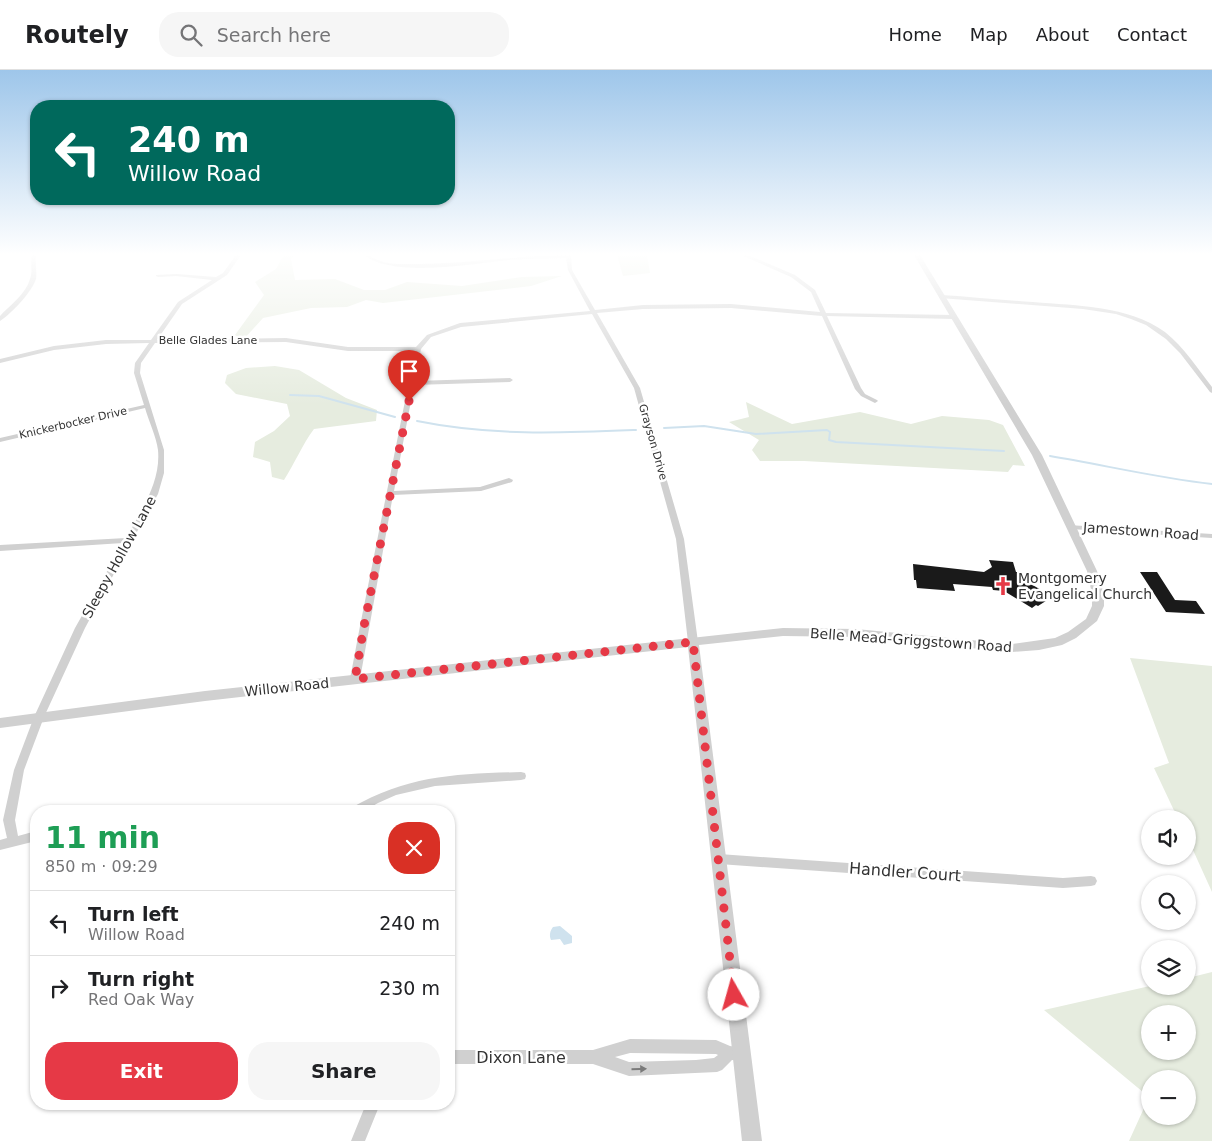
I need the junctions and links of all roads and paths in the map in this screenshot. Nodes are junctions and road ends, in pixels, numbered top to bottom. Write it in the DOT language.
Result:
graph roads {
  1 [pos="13,305"];
  2 [pos="179,305"];
  3 [pos="590,305"];
  4 [pos="821,305"];
  5 [pos="947,305"];
  6 [pos="1046,305"];
  7 [pos="593,311"];
  8 [pos="824,314"];
  9 [pos="954,317"];
  10 [pos="0,320"];
  11 [pos="153,341"];
  12 [pos="418,349"];
  13 [pos="0,361"];
  14 [pos="510,380"];
  15 [pos="412,384"];
  16 [pos="1211,389"];
  17 [pos="875,401"];
  18 [pos="147,406"];
  19 [pos="0,440"];
  20 [pos="509,480"];
  21 [pos="390,493"];
  22 [pos="1071,527"];
  23 [pos="1212,536"];
  24 [pos="130,540"];
  25 [pos="0,548"];
  26 [pos="693,642"];
  27 [pos="355,679"];
  28 [pos="39,717"];
  29 [pos="0,723"];
  30 [pos="521,776"];
  31 [pos="364,805"];
  32 [pos="30,837"];
  33 [pos="13,841"];
  34 [pos="0,845"];
  35 [pos="718,859"];
  36 [pos="1091,881"];
  37 [pos="736,1053"];
  38 [pos="455,1057"];
  39 [pos="593,1057"];
  40 [pos="371,1110"];
  41 [pos="358,1141"];
  42 [pos="752,1141"];
  1 -- 10 [label="street"];
  2 -- 11 [label="street, Sleepy Hollow Lane"];
  3 -- 7 [label="street, Grayson Drive"];
  4 -- 8 [label="street"];
  5 -- 9 [label="street, Belle Mead-Griggstown Road"];
  6 -- 16 [label="street"];
  7 -- 8 [label="street"];
  7 -- 12 [label="street"];
  7 -- 26 [label="street, Grayson Drive"];
  8 -- 9 [label="street"];
  8 -- 17 [label="street"];
  9 -- 22 [label="street, Belle Mead-Griggstown Road"];
  11 -- 12 [label="street, Belle Glades Lane"];
  11 -- 13 [label="street, Belle Glades Lane"];
  11 -- 18 [label="street, Sleepy Hollow Lane"];
  12 -- 15 [label="street"];
  14 -- 15 [label="street"];
  15 -- 21 [label="street"];
  18 -- 19 [label="street, Knickerbocker Drive"];
  18 -- 24 [label="street, Sleepy Hollow Lane"];
  20 -- 21 [label="street"];
  21 -- 27 [label="street"];
  22 -- 23 [label="street, Jamestown Road"];
  22 -- 26 [label="street, Belle Mead-Griggstown Road"];
  24 -- 25 [label="street"];
  24 -- 28 [label="street, Sleepy Hollow Lane"];
  26 -- 27 [label="street, Willow Road"];
  26 -- 35 [label="street"];
  27 -- 28 [label="street, Willow Road"];
  28 -- 29 [label="street, Willow Road"];
  28 -- 33 [label="street, Sleepy Hollow Lane"];
  30 -- 31 [label="street"];
  32 -- 33 [label="street"];
  33 -- 34 [label="street"];
  35 -- 36 [label="street, Handler Court"];
  35 -- 37 [label="street"];
  37 -- 39 [label="street, Dixon Lane"];
  39 -- 37 [label="street, Dixon Lane, one-way"];
  37 -- 42 [label="street"];
  38 -- 39 [label="street, Dixon Lane"];
  40 -- 41 [label="street"];
}
